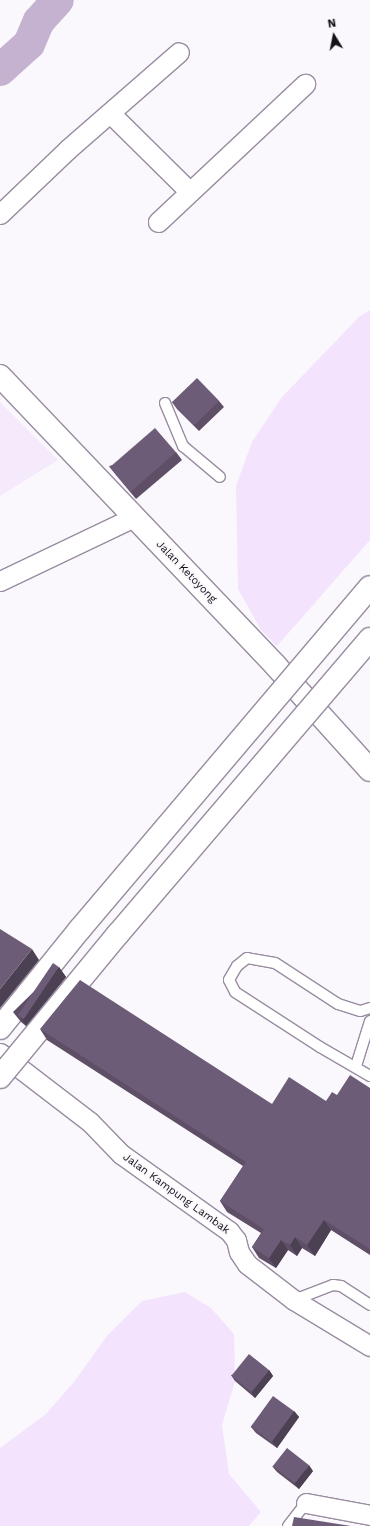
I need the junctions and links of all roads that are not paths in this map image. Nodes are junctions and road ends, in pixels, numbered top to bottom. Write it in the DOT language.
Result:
graph roads {
  1 [pos="180,52"];
  2 [pos="305,84"];
  3 [pos="110,112"];
  4 [pos="190,192"];
  5 [pos="0,214"];
  6 [pos="158,222"];
  7 [pos="0,376"];
  8 [pos="165,404"];
  9 [pos="220,477"];
  10 [pos="134,517"];
  11 [pos="2,578"];
  12 [pos="370,587"];
  13 [pos="370,639"];
  14 [pos="370,770"];
  15 [pos="370,1008"];
  16 [pos="370,1020"];
  17 [pos="0,1028"];
  18 [pos="0,1053"];
  19 [pos="356,1066"];
  20 [pos="370,1076"];
  21 [pos="0,1078"];
  22 [pos="294,1300"];
  23 [pos="370,1305"];
  24 [pos="370,1346"];
  25 [pos="306,1503"];
  26 [pos="370,1515"];
  27 [pos="288,1526"];
  1 -- 3 [label="street"];
  2 -- 4 [label="street"];
  3 -- 4 [label="street"];
  3 -- 5 [label="street"];
  4 -- 6 [label="street"];
  7 -- 10 [label="main road, Jalan Ketoyong"];
  8 -- 9 [label="lane"];
  10 -- 11 [label="street"];
  10 -- 14 [label="main road, Jalan Ketoyong"];
  12 -- 17 [label="main road, bridge"];
  13 -- 21 [label="main road, bridge"];
  15 -- 19 [label="lane"];
  16 -- 19 [label="lane"];
  18 -- 22 [label="street, Jalan Kampung Lambak"];
  19 -- 20 [label="lane"];
  22 -- 23 [label="lane"];
  22 -- 24 [label="street, Jalan Kampung Lambak"];
  25 -- 26 [label="street"];
  25 -- 27 [label="lane"];
}
